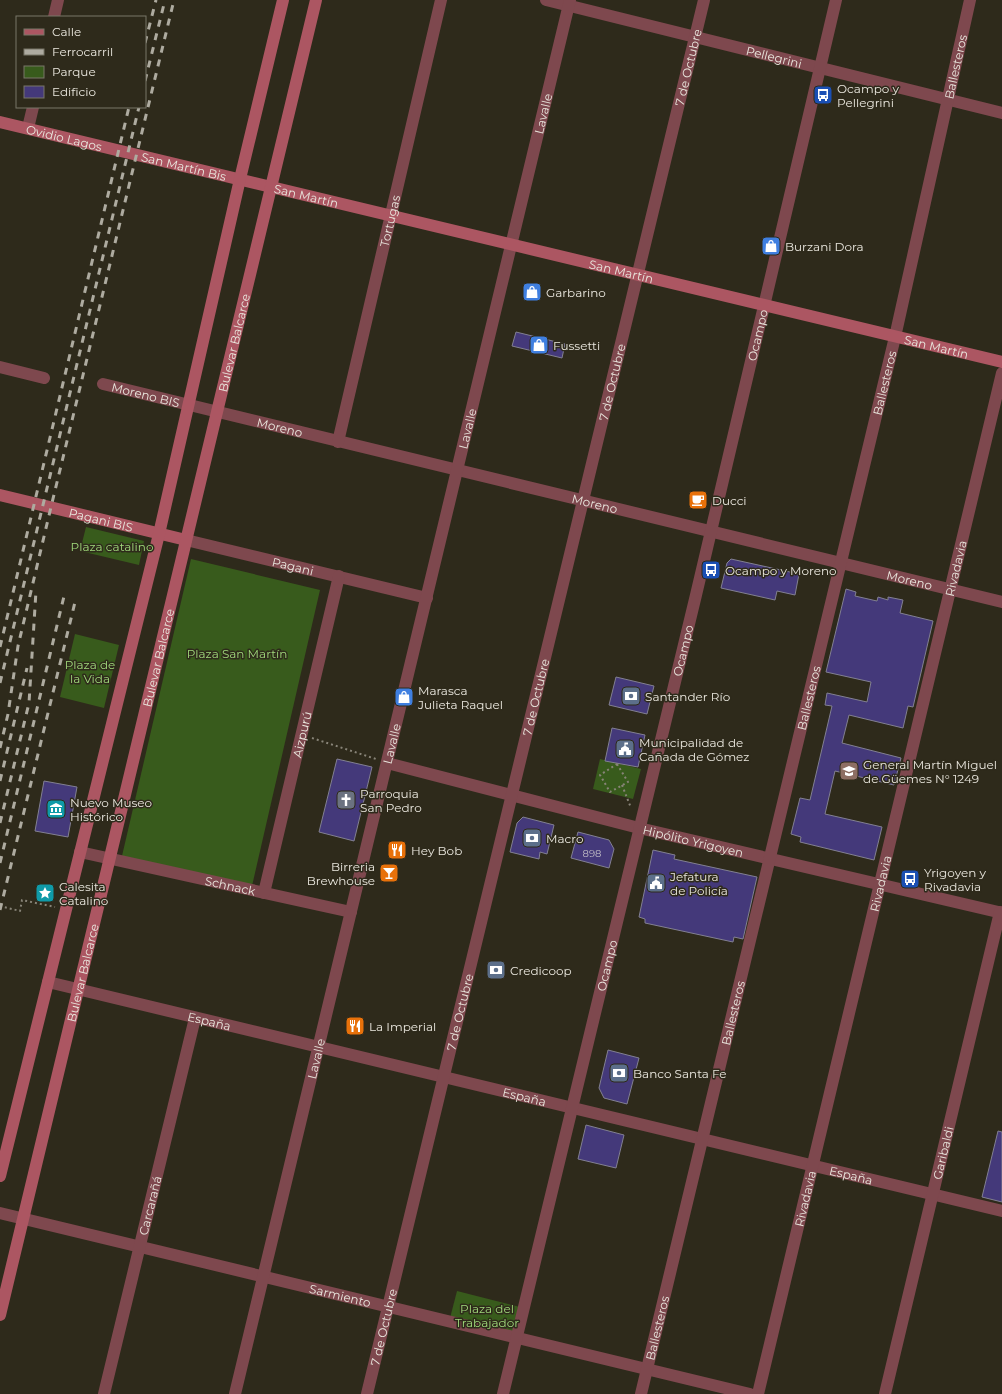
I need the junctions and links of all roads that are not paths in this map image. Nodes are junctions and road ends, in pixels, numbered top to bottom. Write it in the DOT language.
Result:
graph roads {
  1 [pos="58,0"];
  2 [pos="283,0"];
  3 [pos="316,0"];
  4 [pos="441,0"];
  5 [pos="546,0"];
  6 [pos="704,0"];
  7 [pos="836,0"];
  8 [pos="970,0"];
  9 [pos="570,3"];
  10 [pos="54,16"];
  11 [pos="695,37"];
  12 [pos="819,68"];
  13 [pos="947,99"];
  14 [pos="33,108"];
  15 [pos="1002,113"];
  16 [pos="0,122"];
  17 [pos="28,128"];
  18 [pos="128,152"];
  19 [pos="240,179"];
  20 [pos="271,187"];
  21 [pos="391,216"];
  22 [pos="512,245"];
  23 [pos="638,275"];
  24 [pos="764,305"];
  25 [pos="894,336"];
  26 [pos="1002,362"];
  27 [pos="0,367"];
  28 [pos="1002,373"];
  29 [pos="44,378"];
  30 [pos="103,384"];
  31 [pos="188,406"];
  32 [pos="217,412"];
  33 [pos="338,442"];
  34 [pos="457,470"];
  35 [pos="0,495"];
  36 [pos="583,501"];
  37 [pos="711,532"];
  38 [pos="159,534"];
  39 [pos="186,540"];
  40 [pos="840,563"];
  41 [pos="339,576"];
  42 [pos="950,589"];
  43 [pos="427,598"];
  44 [pos="1002,602"];
  45 [pos="387,762"];
  46 [pos="512,795"];
  47 [pos="639,828"];
  48 [pos="80,852"];
  49 [pos="769,858"];
  50 [pos="110,859"];
  51 [pos="880,884"];
  52 [pos="264,893"];
  53 [pos="351,912"];
  54 [pos="1001,912"];
  55 [pos="48,982"];
  56 [pos="78,990"];
  57 [pos="195,1018"];
  58 [pos="319,1047"];
  59 [pos="444,1077"];
  60 [pos="573,1108"];
  61 [pos="702,1139"];
  62 [pos="813,1165"];
  63 [pos="0,1176"];
  64 [pos="933,1194"];
  65 [pos="1002,1211"];
  66 [pos="0,1213"];
  67 [pos="23,1219"];
  68 [pos="140,1247"];
  69 [pos="263,1277"];
  70 [pos="388,1307"];
  71 [pos="0,1315"];
  72 [pos="517,1338"];
  73 [pos="647,1369"];
  74 [pos="104,1394"];
  75 [pos="235,1394"];
  76 [pos="367,1394"];
  77 [pos="503,1394"];
  78 [pos="641,1394"];
  79 [pos="750,1394"];
  80 [pos="758,1394"];
  81 [pos="885,1394"];
  1 -- 10 [label="street"];
  2 -- 19 [label="main road"];
  3 -- 20 [label="main road, Bulevar Balcarce"];
  4 -- 21 [label="street, Tortugas"];
  5 -- 9 [label="street, Pellegrini"];
  6 -- 11 [label="street, 7 de Octubre"];
  7 -- 12 [label="street, Ocampo"];
  8 -- 13 [label="street, Ballesteros"];
  9 -- 11 [label="street, Pellegrini"];
  9 -- 22 [label="street, Lavalle"];
  11 -- 12 [label="street, Pellegrini"];
  11 -- 23 [label="street, 7 de Octubre"];
  12 -- 13 [label="street, Pellegrini"];
  12 -- 24 [label="street, Ocampo"];
  13 -- 15 [label="street, Pellegrini"];
  13 -- 25 [label="street, Ballesteros"];
  14 -- 17 [label="street"];
  16 -- 17 [label="main road, Ovidio Lagos"];
  17 -- 18 [label="main road, Ovidio Lagos"];
  18 -- 19 [label="main road, San Martín Bis"];
  19 -- 20 [label="main road, San Martín"];
  19 -- 31 [label="main road"];
  20 -- 21 [label="main road, San Martín"];
  20 -- 32 [label="main road, Bulevar Balcarce"];
  21 -- 22 [label="main road, San Martín"];
  21 -- 33 [label="street, Tortugas"];
  22 -- 23 [label="main road, San Martín"];
  22 -- 34 [label="street, Lavalle"];
  23 -- 24 [label="main road, San Martín"];
  23 -- 36 [label="street, 7 de Octubre"];
  24 -- 25 [label="main road, San Martín"];
  24 -- 37 [label="street, Ocampo"];
  25 -- 26 [label="main road, San Martín"];
  25 -- 40 [label="street, Ballesteros"];
  27 -- 29 [label="street"];
  28 -- 42 [label="street, Rivadavia"];
  30 -- 31 [label="street, Moreno BIS"];
  31 -- 32 [label="street, Moreno"];
  31 -- 38 [label="main road"];
  32 -- 33 [label="street, Moreno"];
  32 -- 39 [label="main road, Bulevar Balcarce"];
  33 -- 34 [label="street, Moreno"];
  34 -- 36 [label="street, Moreno"];
  34 -- 43 [label="street, Lavalle"];
  35 -- 38 [label="main road, Pagani BIS"];
  36 -- 37 [label="street, Moreno"];
  36 -- 46 [label="street, 7 de Octubre"];
  37 -- 40 [label="street, Moreno"];
  37 -- 47 [label="street, Ocampo"];
  38 -- 39 [label="main road, Pagani"];
  38 -- 48 [label="main road"];
  39 -- 41 [label="street, Pagani"];
  39 -- 50 [label="main road, Bulevar Balcarce"];
  40 -- 42 [label="street, Moreno"];
  40 -- 49 [label="street, Ballesteros"];
  41 -- 43 [label="street, Pagani"];
  41 -- 52 [label="street, Aizpurú"];
  42 -- 44 [label="street, Moreno"];
  42 -- 51 [label="street, Rivadavia"];
  43 -- 45 [label="street, Lavalle"];
  45 -- 46 [label="street, Hipólito Yrigoyen"];
  45 -- 53 [label="street, Lavalle"];
  46 -- 47 [label="street, Hipólito Yrigoyen"];
  46 -- 59 [label="street, 7 de Octubre"];
  47 -- 49 [label="street, Hipólito Yrigoyen"];
  47 -- 60 [label="street, Ocampo"];
  48 -- 50 [label="street, Schnack"];
  48 -- 55 [label="main road"];
  49 -- 51 [label="street, Hipólito Yrigoyen"];
  49 -- 61 [label="street, Ballesteros"];
  50 -- 52 [label="street, Schnack"];
  50 -- 56 [label="main road, Bulevar Balcarce"];
  51 -- 54 [label="street, Hipólito Yrigoyen"];
  51 -- 62 [label="street, Rivadavia"];
  52 -- 53 [label="street, Schnack"];
  53 -- 58 [label="street, Lavalle"];
  54 -- 64 [label="street, Garibaldi"];
  55 -- 56 [label="street, España"];
  55 -- 63 [label="main road"];
  56 -- 57 [label="street, España"];
  56 -- 67 [label="main road, Bulevar Balcarce"];
  57 -- 58 [label="street, España"];
  57 -- 68 [label="street, Carcarañá"];
  58 -- 59 [label="street, España"];
  58 -- 69 [label="street, Lavalle"];
  59 -- 60 [label="street, España"];
  59 -- 70 [label="street, 7 de Octubre"];
  60 -- 61 [label="street, España"];
  60 -- 72 [label="street, Ocampo"];
  61 -- 62 [label="street, España"];
  61 -- 73 [label="street, Ballesteros"];
  62 -- 64 [label="street, España"];
  62 -- 80 [label="street, Rivadavia"];
  64 -- 65 [label="street, España"];
  64 -- 81 [label="street, Garibaldi"];
  66 -- 67 [label="street, Sarmiento"];
  67 -- 68 [label="street, Sarmiento"];
  67 -- 71 [label="main road, Bulevar Balcarce"];
  68 -- 69 [label="street, Sarmiento"];
  68 -- 74 [label="street, Carcarañá"];
  69 -- 70 [label="street, Sarmiento"];
  69 -- 75 [label="street, Lavalle"];
  70 -- 72 [label="street, Sarmiento"];
  70 -- 76 [label="street, 7 de Octubre"];
  72 -- 73 [label="street, Sarmiento"];
  72 -- 77 [label="street, Ocampo"];
  73 -- 78 [label="street, Ballesteros"];
  73 -- 79 [label="street, Sarmiento"];
}
